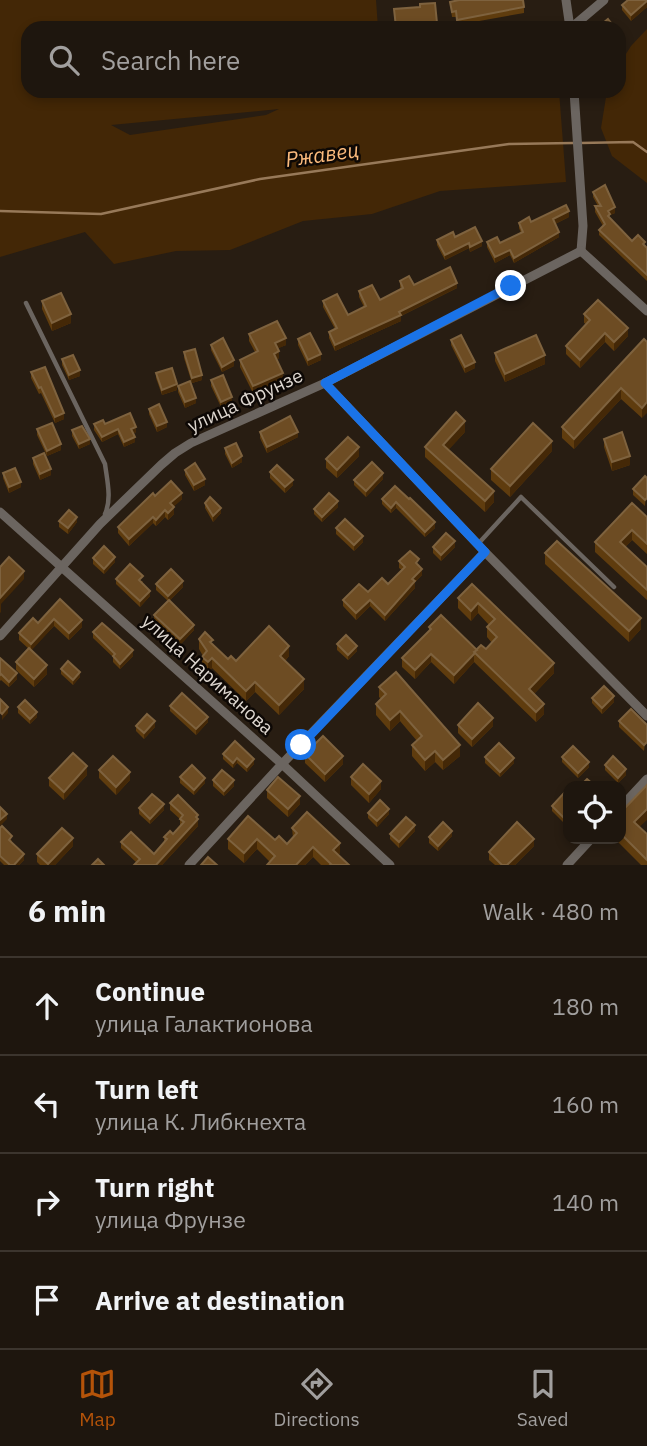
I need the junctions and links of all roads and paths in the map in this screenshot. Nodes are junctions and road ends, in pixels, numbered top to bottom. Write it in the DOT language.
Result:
graph roads {
  1 [pos="566,0"];
  2 [pos="604,0"];
  3 [pos="569,21"];
  4 [pos="578,21"];
  5 [pos="574,98"];
  6 [pos="581,251"];
  7 [pos="26,303"];
  8 [pos="647,311"];
  9 [pos="325,383"];
  10 [pos="0,512"];
  11 [pos="100,524"];
  12 [pos="481,548"];
  13 [pos="61,567"];
  14 [pos="614,587"];
  15 [pos="0,636"];
  16 [pos="647,716"];
  17 [pos="282,764"];
  18 [pos="647,779"];
  19 [pos="626,802"];
  20 [pos="587,844"];
  21 [pos="189,865"];
  22 [pos="390,865"];
  23 [pos="567,865"];
  1 -- 3 [label="street"];
  2 -- 4 [label="street"];
  5 -- 6 [label="street"];
  6 -- 8 [label="street"];
  6 -- 9 [label="street, улица Фрунзе"];
  7 -- 11 [label="lane"];
  9 -- 11 [label="street, улица Фрунзе"];
  9 -- 12 [label="street"];
  10 -- 13 [label="street, улица Нариманова"];
  11 -- 13 [label="street, улица Фрунзе"];
  12 -- 14 [label="lane"];
  12 -- 16 [label="street"];
  12 -- 17 [label="street"];
  13 -- 15 [label="street, улица Фрунзе"];
  13 -- 17 [label="street, улица Нариманова"];
  17 -- 21 [label="street"];
  17 -- 22 [label="street, улица Нариманова"];
  18 -- 19 [label="street"];
  20 -- 23 [label="street"];
}
